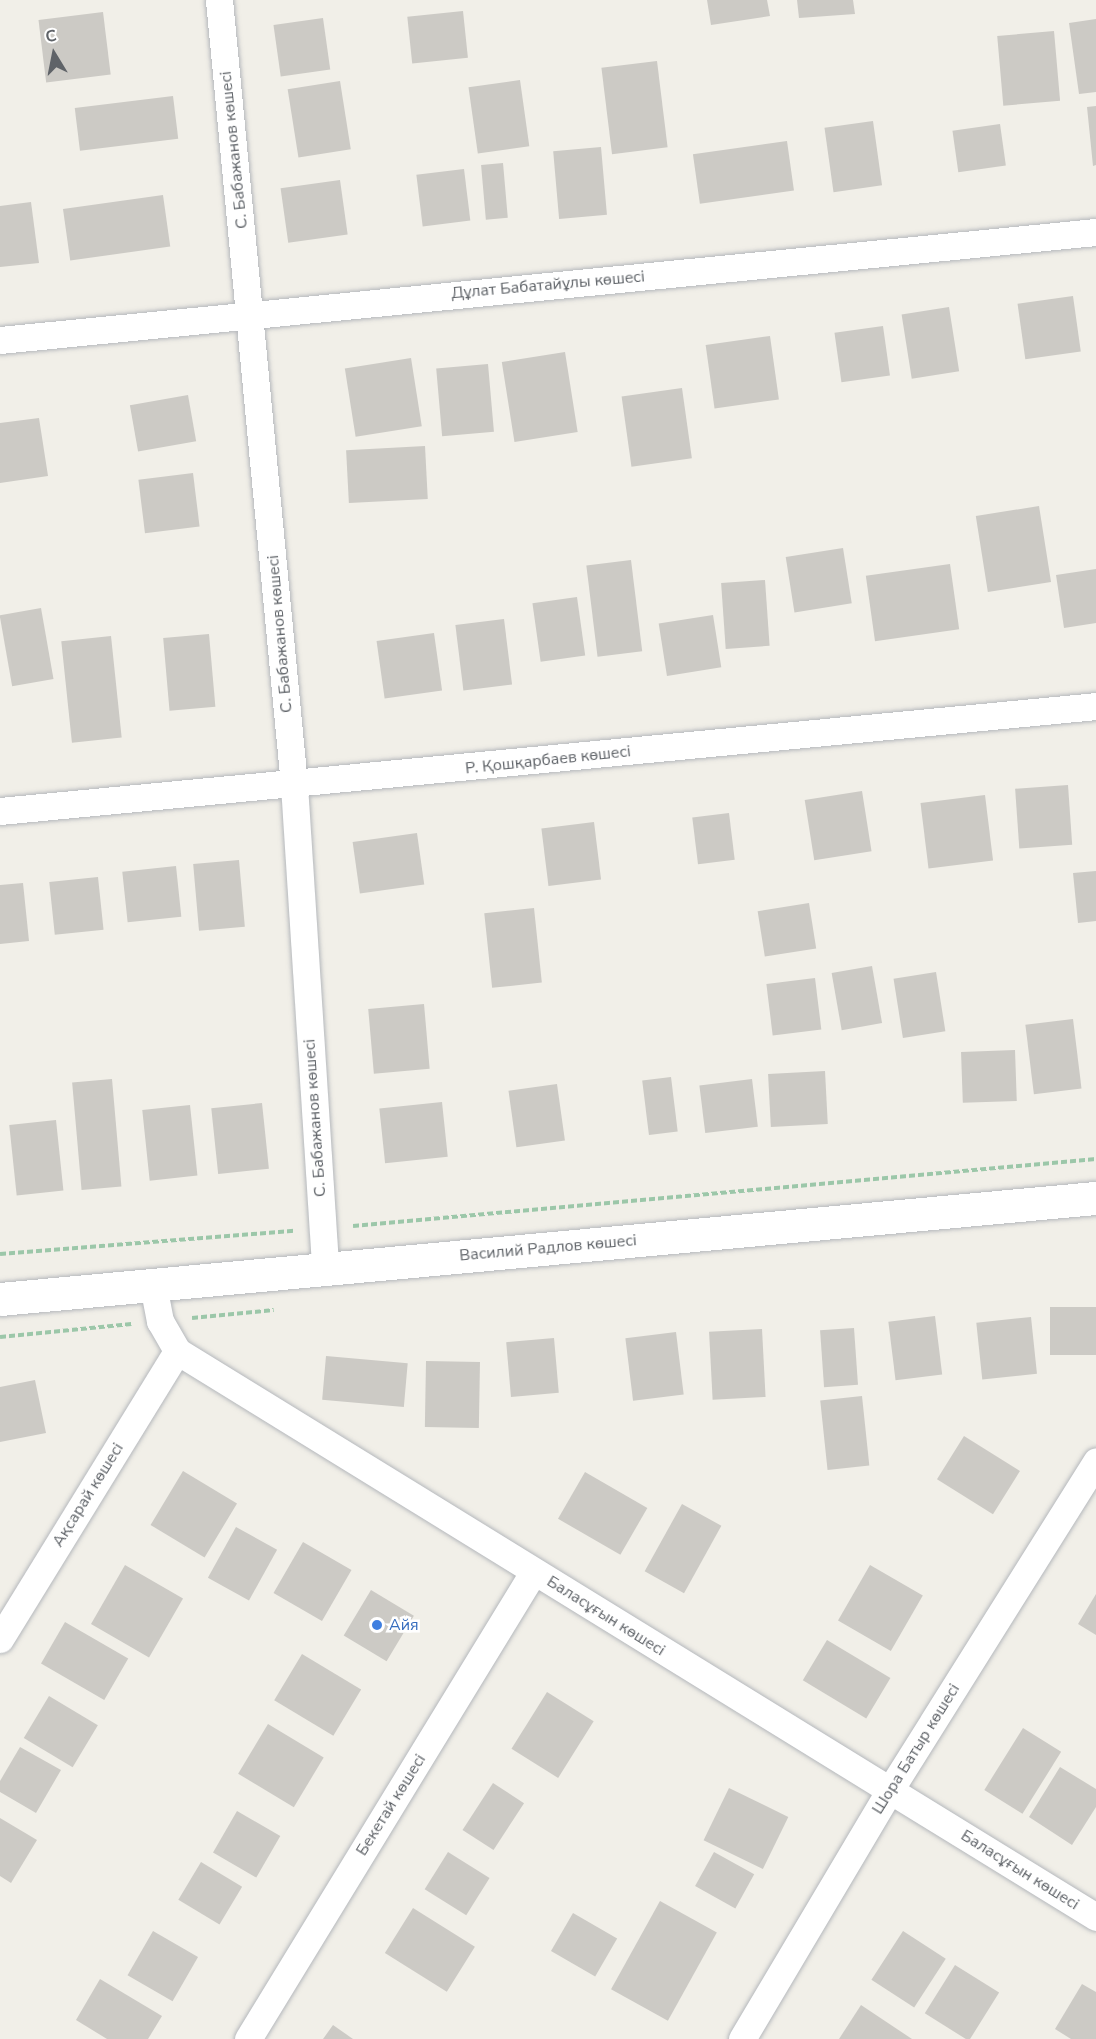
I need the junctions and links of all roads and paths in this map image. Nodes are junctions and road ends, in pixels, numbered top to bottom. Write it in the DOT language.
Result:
graph roads {
  1 [pos="219,0"];
  2 [pos="1096,232"];
  3 [pos="250,313"];
  4 [pos="0,340"];
  5 [pos="1096,706"];
  6 [pos="294,785"];
  7 [pos="0,811"];
  8 [pos="1096,1158"];
  9 [pos="1096,1198"];
  10 [pos="322,1228"];
  11 [pos="0,1254"];
  12 [pos="325,1269"];
  13 [pos="153,1285"];
  14 [pos="0,1299"];
  15 [pos="177,1351"];
  16 [pos="1096,1461"];
  17 [pos="534,1571"];
  18 [pos="0,1639"];
  19 [pos="890,1790"];
  20 [pos="1096,1917"];
  21 [pos="248,2039"];
  22 [pos="742,2039"];
  1 -- 3 [label="street, С. Бабажанов көшесі"];
  2 -- 3 [label="street, Дұлат Бабатайұлы көшесі"];
  3 -- 4 [label="street, Дұлат Бабатайұлы көшесі"];
  3 -- 6 [label="street, С. Бабажанов көшесі"];
  5 -- 6 [label="street, Р. Қошқарбаев көшесі"];
  6 -- 7 [label="street, Р. Қошқарбаев көшесі"];
  6 -- 10 [label="street, С. Бабажанов көшесі"];
  8 -- 10 [label="path"];
  9 -- 12 [label="street, Василий Радлов көшесі"];
  10 -- 11 [label="path"];
  10 -- 12 [label="street, С. Бабажанов көшесі"];
  12 -- 13 [label="street, Василий Радлов көшесі"];
  13 -- 14 [label="street, Василий Радлов көшесі"];
  13 -- 15 [label="street, Баласұғын көшесі"];
  15 -- 17 [label="street, Баласұғын көшесі"];
  15 -- 18 [label="street, Ақсарай көшесі"];
  16 -- 19 [label="street, Шора Батыр көшесі"];
  17 -- 19 [label="street, Баласұғын көшесі"];
  17 -- 21 [label="street, Бекетай көшесі"];
  19 -- 20 [label="street, Баласұғын көшесі"];
  19 -- 22 [label="street, Шора Батыр көшесі"];
}
